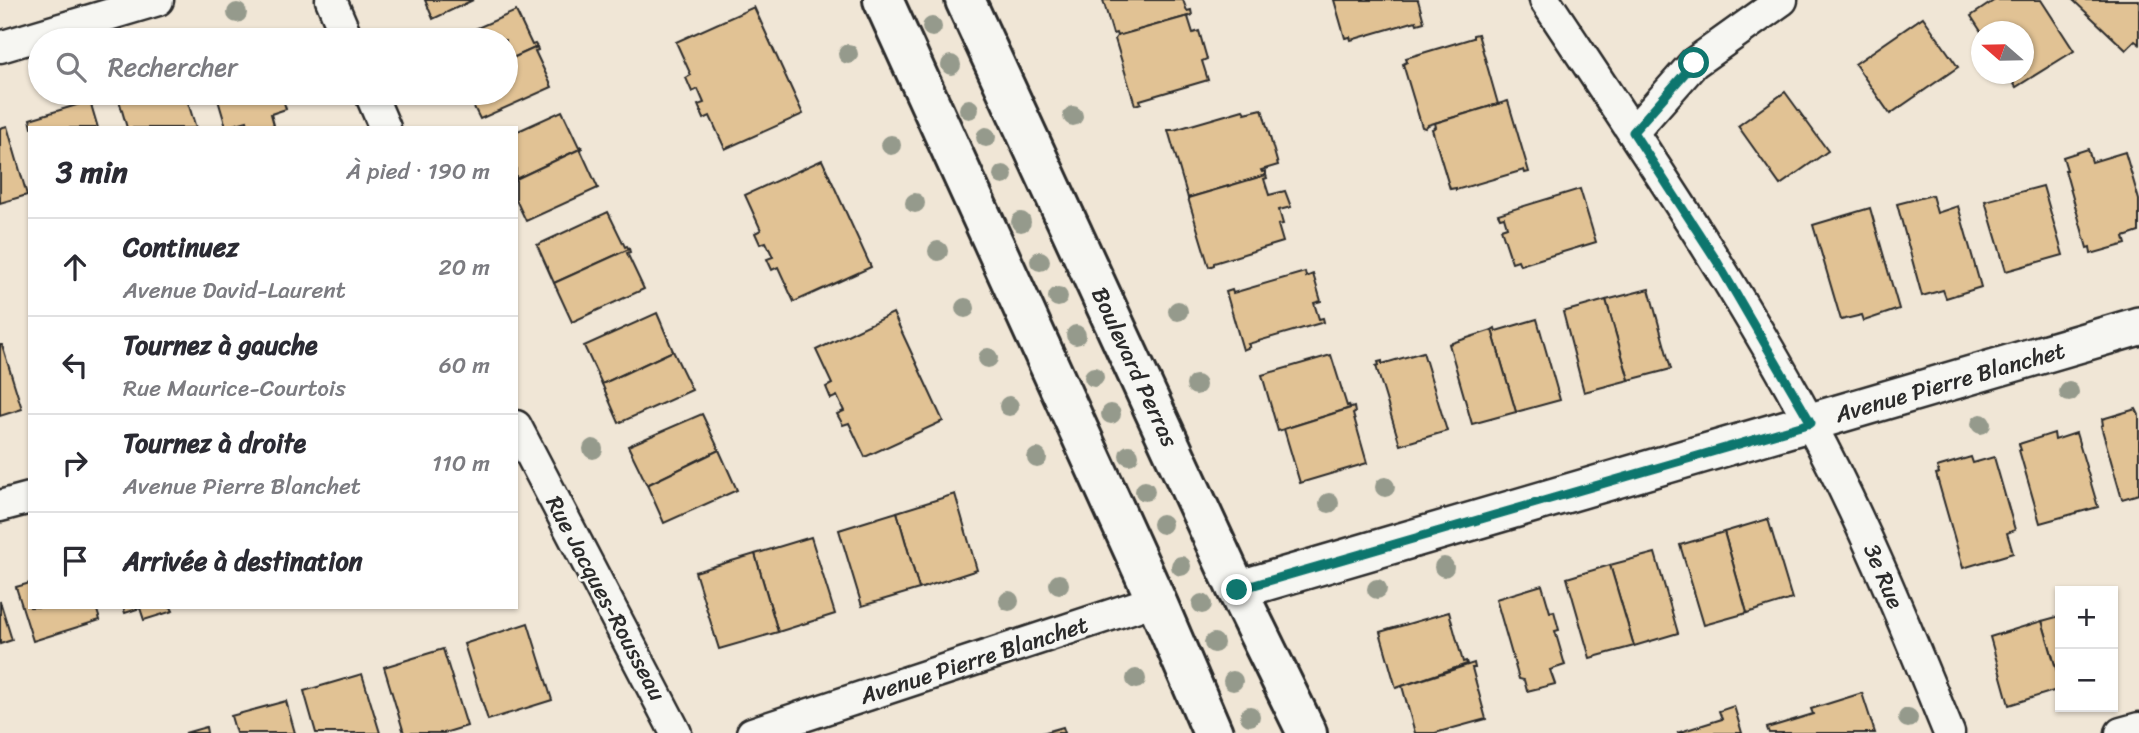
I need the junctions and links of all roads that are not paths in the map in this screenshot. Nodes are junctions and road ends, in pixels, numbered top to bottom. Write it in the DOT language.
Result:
graph roads {
  1 [pos="158,0"];
  2 [pos="331,0"];
  3 [pos="883,0"];
  4 [pos="965,0"];
  5 [pos="1545,0"];
  6 [pos="1782,0"];
  7 [pos="64,28"];
  8 [pos="343,28"];
  9 [pos="28,39"];
  10 [pos="0,47"];
  11 [pos="375,105"];
  12 [pos="384,126"];
  13 [pos="1633,132"];
  14 [pos="2139,326"];
  15 [pos="1811,423"];
  16 [pos="518,430"];
  17 [pos="28,499"];
  18 [pos="0,506"];
  19 [pos="1237,590"];
  20 [pos="1156,600"];
  21 [pos="2139,727"];
  22 [pos="676,733"];
  23 [pos="752,733"];
  24 [pos="1213,733"];
  25 [pos="1307,733"];
  26 [pos="1950,733"];
  27 [pos="2121,733"];
  1 -- 7 [label="street"];
  2 -- 8 [label="street"];
  3 -- 20 [label="main road"];
  4 -- 19 [label="main road, Boulevard Perras"];
  5 -- 13 [label="street, 3e Rue"];
  6 -- 13 [label="street"];
  9 -- 10 [label="street"];
  11 -- 12 [label="street"];
  13 -- 15 [label="street, 3e Rue"];
  14 -- 15 [label="street, Avenue Pierre Blanchet"];
  15 -- 19 [label="street, Avenue Pierre Blanchet"];
  15 -- 26 [label="street, 3e Rue"];
  16 -- 22 [label="street, Rue Jacques-Rousseau"];
  17 -- 18 [label="street"];
  19 -- 25 [label="main road, Boulevard Perras"];
  20 -- 23 [label="street, Avenue Pierre Blanchet"];
  20 -- 24 [label="main road"];
  21 -- 27 [label="street"];
}
